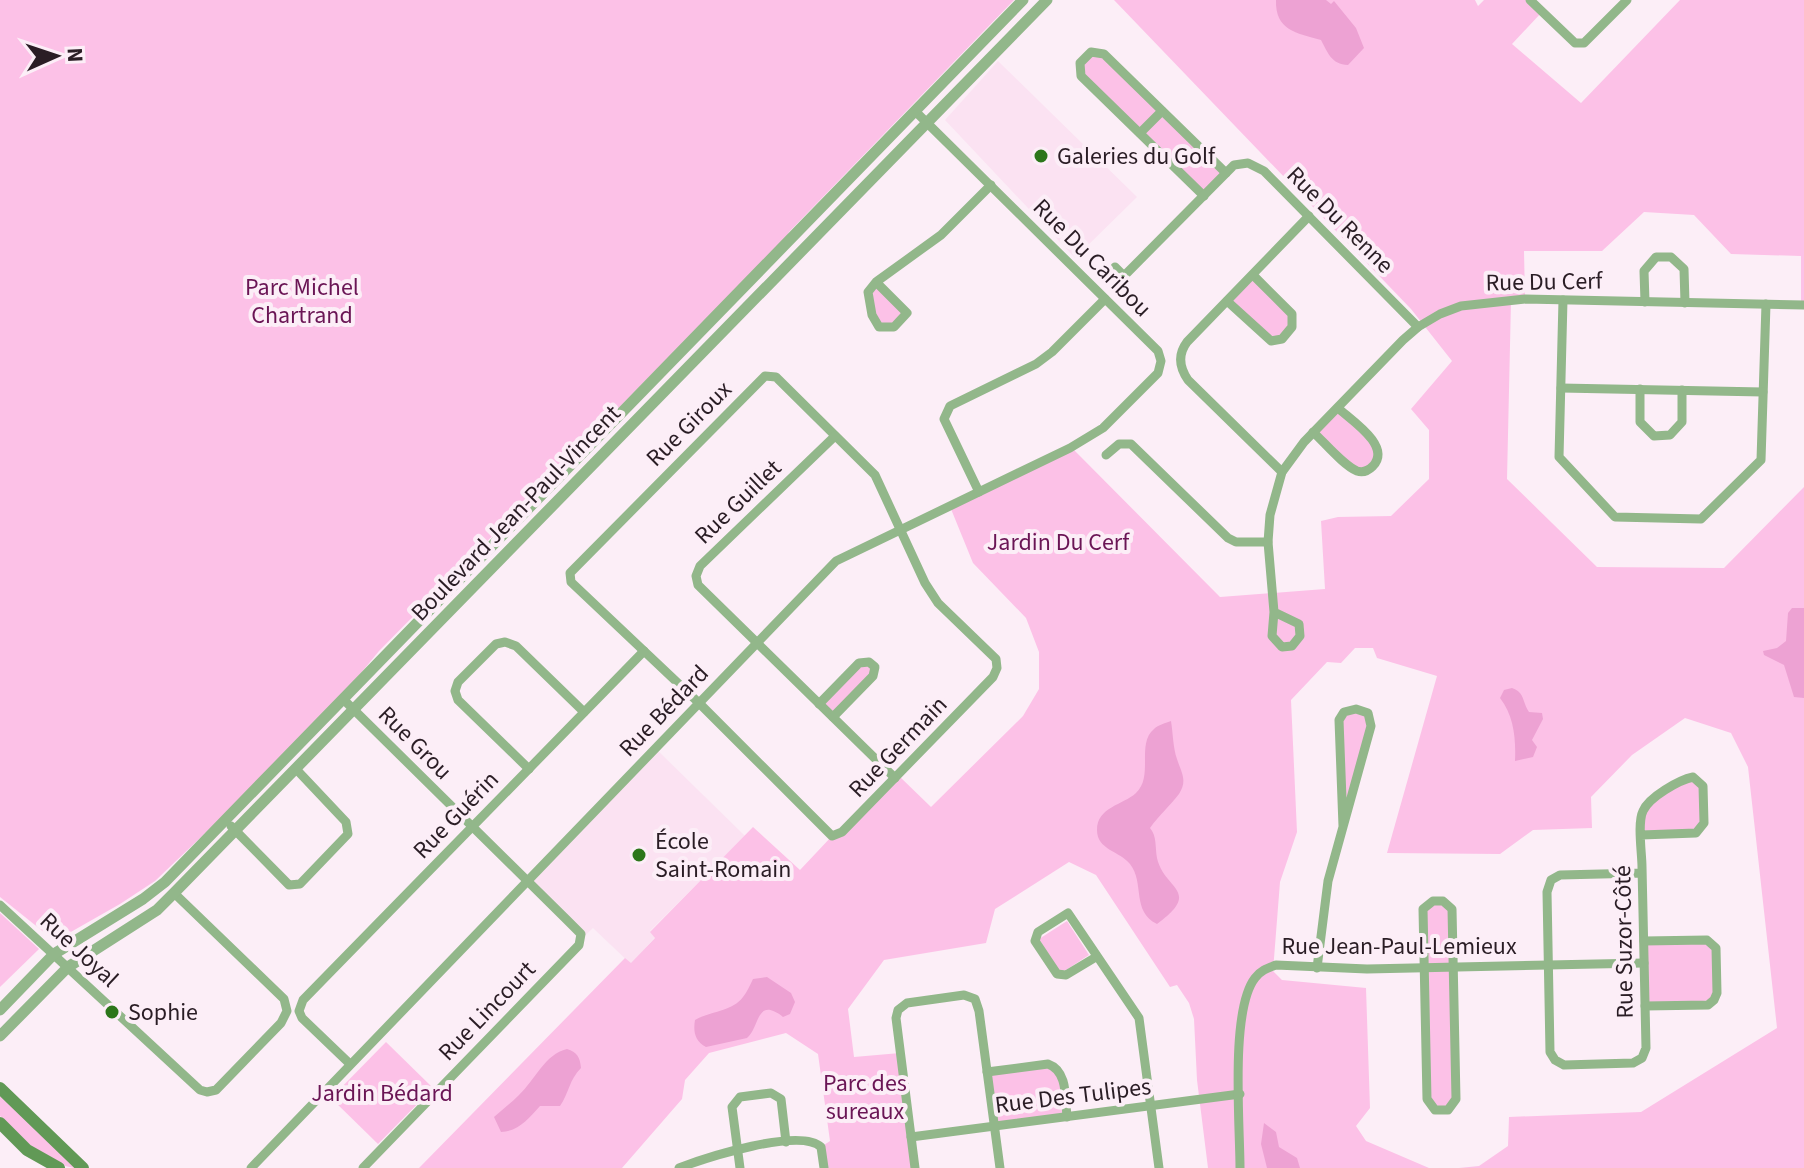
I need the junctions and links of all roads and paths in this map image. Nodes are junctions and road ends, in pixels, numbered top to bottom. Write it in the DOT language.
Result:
graph roads {
  1 [pos="1023,0"];
  2 [pos="1047,0"];
  3 [pos="1530,0"];
  4 [pos="1627,0"];
  5 [pos="915,111"];
  6 [pos="1162,111"];
  7 [pos="928,123"];
  8 [pos="1140,133"];
  9 [pos="1226,173"];
  10 [pos="991,185"];
  11 [pos="1204,196"];
  12 [pos="1309,216"];
  13 [pos="1115,267"];
  14 [pos="1253,275"];
  15 [pos="876,282"];
  16 [pos="1105,299"];
  17 [pos="1563,300"];
  18 [pos="1227,301"];
  19 [pos="1645,302"];
  20 [pos="1685,303"];
  21 [pos="1766,304"];
  22 [pos="1804,305"];
  23 [pos="1418,327"];
  24 [pos="1161,361"];
  25 [pos="1561,388"];
  26 [pos="1640,389"];
  27 [pos="1682,390"];
  28 [pos="1763,392"];
  29 [pos="1338,408"];
  30 [pos="1313,432"];
  31 [pos="835,436"];
  32 [pos="1106,455"];
  33 [pos="1282,472"];
  34 [pos="979,492"];
  35 [pos="902,529"];
  36 [pos="1268,542"];
  37 [pos="1274,612"];
  38 [pos="757,643"];
  39 [pos="644,651"];
  40 [pos="344,700"];
  41 [pos="699,703"];
  42 [pos="819,704"];
  43 [pos="354,710"];
  44 [pos="584,712"];
  45 [pos="833,717"];
  46 [pos="296,769"];
  47 [pos="529,769"];
  48 [pos="895,778"];
  49 [pos="226,821"];
  50 [pos="1343,826"];
  51 [pos="472,827"];
  52 [pos="235,831"];
  53 [pos="1641,835"];
  54 [pos="1642,873"];
  55 [pos="527,881"];
  56 [pos="174,893"];
  57 [pos="0,905"];
  58 [pos="1644,941"];
  59 [pos="54,954"];
  60 [pos="1096,957"];
  61 [pos="1644,963"];
  62 [pos="1548,965"];
  63 [pos="68,967"];
  64 [pos="1453,967"];
  65 [pos="1317,968"];
  66 [pos="1424,968"];
  67 [pos="1645,1006"];
  68 [pos="0,1010"];
  69 [pos="0,1036"];
  70 [pos="350,1064"];
  71 [pos="987,1072"];
  72 [pos="0,1088"];
  73 [pos="1240,1094"];
  74 [pos="1151,1106"];
  75 [pos="1067,1117"];
  76 [pos="0,1123"];
  77 [pos="995,1126"];
  78 [pos="911,1137"];
  79 [pos="786,1142"];
  80 [pos="737,1149"];
  81 [pos="59,1168"];
  82 [pos="83,1168"];
  83 [pos="251,1168"];
  84 [pos="363,1168"];
  85 [pos="679,1168"];
  86 [pos="740,1168"];
  87 [pos="824,1168"];
  88 [pos="915,1168"];
  89 [pos="1000,1168"];
  90 [pos="1159,1168"];
  91 [pos="1240,1168"];
  1 -- 5 [label="street, Boulevard Jean-Paul-Vincent"];
  2 -- 7 [label="street, Boulevard Jean-Paul-Vincent"];
  3 -- 4 [label="street"];
  5 -- 7 [label="street, Rue Du Caribou"];
  5 -- 40 [label="street, Boulevard Jean-Paul-Vincent"];
  6 -- 8 [label="street"];
  6 -- 8 [label="street"];
  6 -- 9 [label="street"];
  7 -- 10 [label="street, Rue Du Caribou"];
  7 -- 43 [label="street, Boulevard Jean-Paul-Vincent"];
  8 -- 11 [label="street"];
  9 -- 11 [label="street"];
  9 -- 12 [label="street, Rue Du Renne"];
  10 -- 15 [label="street"];
  10 -- 16 [label="street, Rue Du Caribou"];
  11 -- 13 [label="street"];
  12 -- 14 [label="street"];
  12 -- 23 [label="street, Rue Du Renne"];
  14 -- 18 [label="street"];
  14 -- 18 [label="street"];
  15 -- 15 [label="street"];
  16 -- 24 [label="street, Rue Du Caribou"];
  16 -- 34 [label="street"];
  17 -- 19 [label="street, Rue Du Cerf"];
  17 -- 23 [label="street, Rue Du Cerf"];
  17 -- 25 [label="street"];
  18 -- 33 [label="street"];
  19 -- 20 [label="street, Rue Du Cerf"];
  19 -- 20 [label="street"];
  20 -- 21 [label="street, Rue Du Cerf"];
  21 -- 22 [label="street, Rue Du Cerf"];
  21 -- 28 [label="street"];
  23 -- 29 [label="street, Rue Du Cerf"];
  24 -- 34 [label="street, Rue Bédard"];
  25 -- 26 [label="street"];
  25 -- 28 [label="street"];
  26 -- 27 [label="street"];
  26 -- 27 [label="street"];
  27 -- 28 [label="street"];
  29 -- 30 [label="street, Rue Du Cerf"];
  29 -- 30 [label="street"];
  30 -- 33 [label="street, Rue Du Cerf"];
  31 -- 35 [label="street, Rue Giroux"];
  31 -- 38 [label="street, Rue Guillet"];
  31 -- 39 [label="street, Rue Giroux"];
  32 -- 36 [label="street"];
  33 -- 36 [label="street, Rue Du Cerf"];
  34 -- 35 [label="street, Rue Bédard"];
  35 -- 38 [label="street, Rue Bédard"];
  35 -- 48 [label="street, Rue Germain"];
  36 -- 37 [label="street, Rue Du Cerf"];
  38 -- 41 [label="street, Rue Bédard"];
  38 -- 42 [label="street, Rue Guillet"];
  39 -- 41 [label="street"];
  39 -- 44 [label="street, Rue Guérin"];
  40 -- 43 [label="street, Rue Grou"];
  40 -- 49 [label="street, Boulevard Jean-Paul-Vincent"];
  41 -- 48 [label="street, Rue Germain"];
  41 -- 55 [label="street, Rue Bédard"];
  42 -- 45 [label="street, Rue Guillet"];
  42 -- 45 [label="street"];
  43 -- 46 [label="street, Boulevard Jean-Paul-Vincent"];
  43 -- 51 [label="street, Rue Grou"];
  44 -- 47 [label="street, Rue Guérin"];
  44 -- 47 [label="street"];
  45 -- 48 [label="street, Rue Guillet"];
  46 -- 52 [label="street, Boulevard Jean-Paul-Vincent"];
  46 -- 52 [label="street"];
  47 -- 51 [label="street, Rue Guérin"];
  49 -- 52 [label="street"];
  49 -- 59 [label="street, Boulevard Jean-Paul-Vincent"];
  50 -- 50 [label="street"];
  50 -- 65 [label="street"];
  51 -- 55 [label="street, Rue Grou"];
  51 -- 70 [label="street, Rue Guérin"];
  52 -- 56 [label="street, Boulevard Jean-Paul-Vincent"];
  53 -- 53 [label="street, Rue Suzor-Côté"];
  53 -- 54 [label="street, Rue Suzor-Côté"];
  54 -- 58 [label="street, Rue Suzor-Côté"];
  54 -- 62 [label="street"];
  55 -- 70 [label="street, Rue Bédard"];
  55 -- 84 [label="street, Rue Lincourt"];
  56 -- 63 [label="street, Boulevard Jean-Paul-Vincent"];
  56 -- 63 [label="street, Rue Joyal"];
  57 -- 59 [label="street, Rue Joyal"];
  58 -- 61 [label="street, Rue Suzor-Côté"];
  58 -- 67 [label="street"];
  59 -- 63 [label="street, Rue Joyal"];
  59 -- 68 [label="street, Boulevard Jean-Paul-Vincent"];
  60 -- 60 [label="street"];
  60 -- 74 [label="street"];
  61 -- 62 [label="street, Rue Jean-Paul-Lemieux"];
  61 -- 67 [label="street, Rue Suzor-Côté"];
  62 -- 64 [label="street, Rue Jean-Paul-Lemieux"];
  62 -- 67 [label="street, Rue Suzor-Côté"];
  63 -- 69 [label="street, Boulevard Jean-Paul-Vincent"];
  64 -- 66 [label="street, Rue Jean-Paul-Lemieux"];
  64 -- 66 [label="street"];
  64 -- 66 [label="street"];
  65 -- 66 [label="street, Rue Jean-Paul-Lemieux"];
  65 -- 73 [label="street, Rue Jean-Paul-Lemieux"];
  70 -- 83 [label="street, Rue Bédard"];
  71 -- 75 [label="street"];
  71 -- 77 [label="street"];
  71 -- 78 [label="street"];
  72 -- 82 [label="main road"];
  73 -- 74 [label="street, Rue Des Tulipes"];
  73 -- 91 [label="street, Rue Jean-Paul-Lemieux"];
  74 -- 75 [label="street, Rue Des Tulipes"];
  74 -- 90 [label="street"];
  75 -- 77 [label="street, Rue Des Tulipes"];
  76 -- 81 [label="main road"];
  77 -- 78 [label="street, Rue Des Tulipes"];
  77 -- 89 [label="street"];
  78 -- 88 [label="street"];
  79 -- 80 [label="street"];
  79 -- 80 [label="street"];
  79 -- 87 [label="street"];
  80 -- 85 [label="street"];
  80 -- 86 [label="street"];
}
